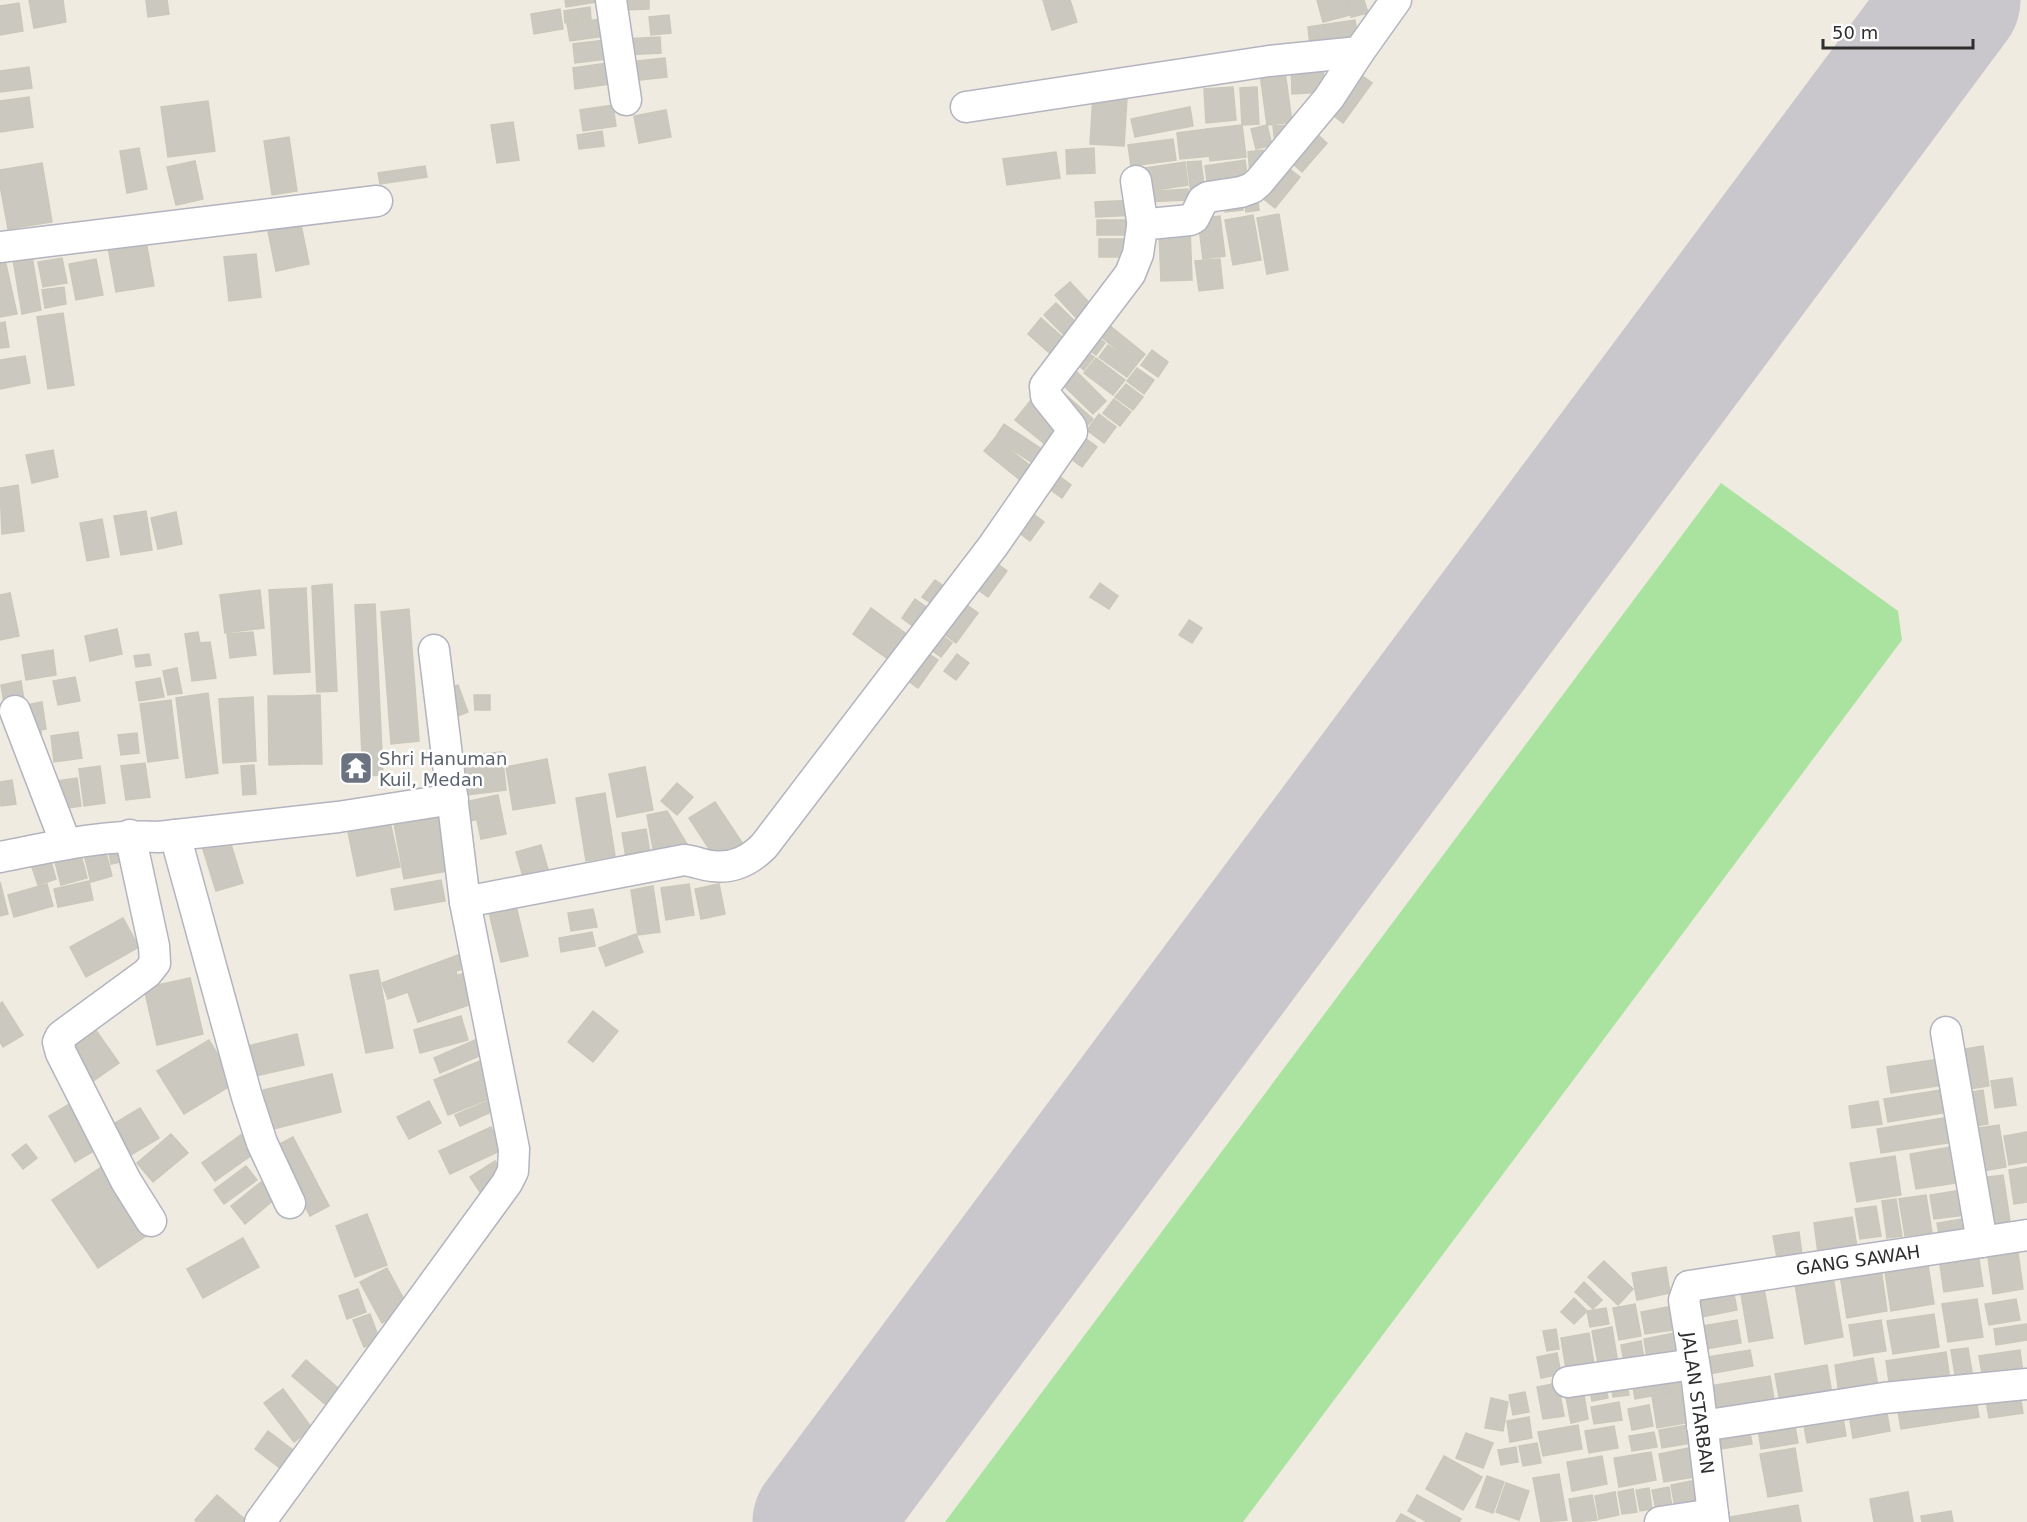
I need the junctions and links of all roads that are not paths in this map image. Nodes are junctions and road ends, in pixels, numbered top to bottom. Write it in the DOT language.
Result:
graph roads {
  1 [pos="611,0"];
  2 [pos="1396,0"];
  3 [pos="1359,52"];
  4 [pos="626,100"];
  5 [pos="966,107"];
  6 [pos="1136,181"];
  7 [pos="377,201"];
  8 [pos="1143,226"];
  9 [pos="0,247"];
  10 [pos="434,650"];
  11 [pos="15,711"];
  12 [pos="453,799"];
  13 [pos="130,835"];
  14 [pos="175,835"];
  15 [pos="66,844"];
  16 [pos="0,857"];
  17 [pos="465,902"];
  18 [pos="1946,1032"];
  19 [pos="290,1203"];
  20 [pos="151,1221"];
  21 [pos="2027,1235"];
  22 [pos="1982,1242"];
  23 [pos="1689,1286"];
  24 [pos="1694,1364"];
  25 [pos="1568,1382"];
  26 [pos="2027,1384"];
  27 [pos="1702,1426"];
  28 [pos="1713,1518"];
  29 [pos="260,1522"];
  30 [pos="1660,1522"];
  1 -- 4 [label="street"];
  2 -- 3 [label="street"];
  3 -- 5 [label="street"];
  3 -- 8 [label="street"];
  6 -- 8 [label="street"];
  7 -- 9 [label="street"];
  8 -- 17 [label="street"];
  10 -- 12 [label="street"];
  11 -- 15 [label="street"];
  12 -- 14 [label="street"];
  12 -- 17 [label="street"];
  13 -- 14 [label="street"];
  13 -- 15 [label="street"];
  13 -- 20 [label="street"];
  14 -- 19 [label="street"];
  15 -- 16 [label="street"];
  17 -- 29 [label="street"];
  18 -- 22 [label="street"];
  21 -- 22 [label="street, GANG SAWAH"];
  22 -- 23 [label="street, GANG SAWAH"];
  23 -- 24 [label="street, JALAN STARBAN"];
  24 -- 25 [label="street"];
  24 -- 27 [label="street, JALAN STARBAN"];
  26 -- 27 [label="street"];
  27 -- 28 [label="street, JALAN STARBAN"];
  28 -- 30 [label="street"];
}
